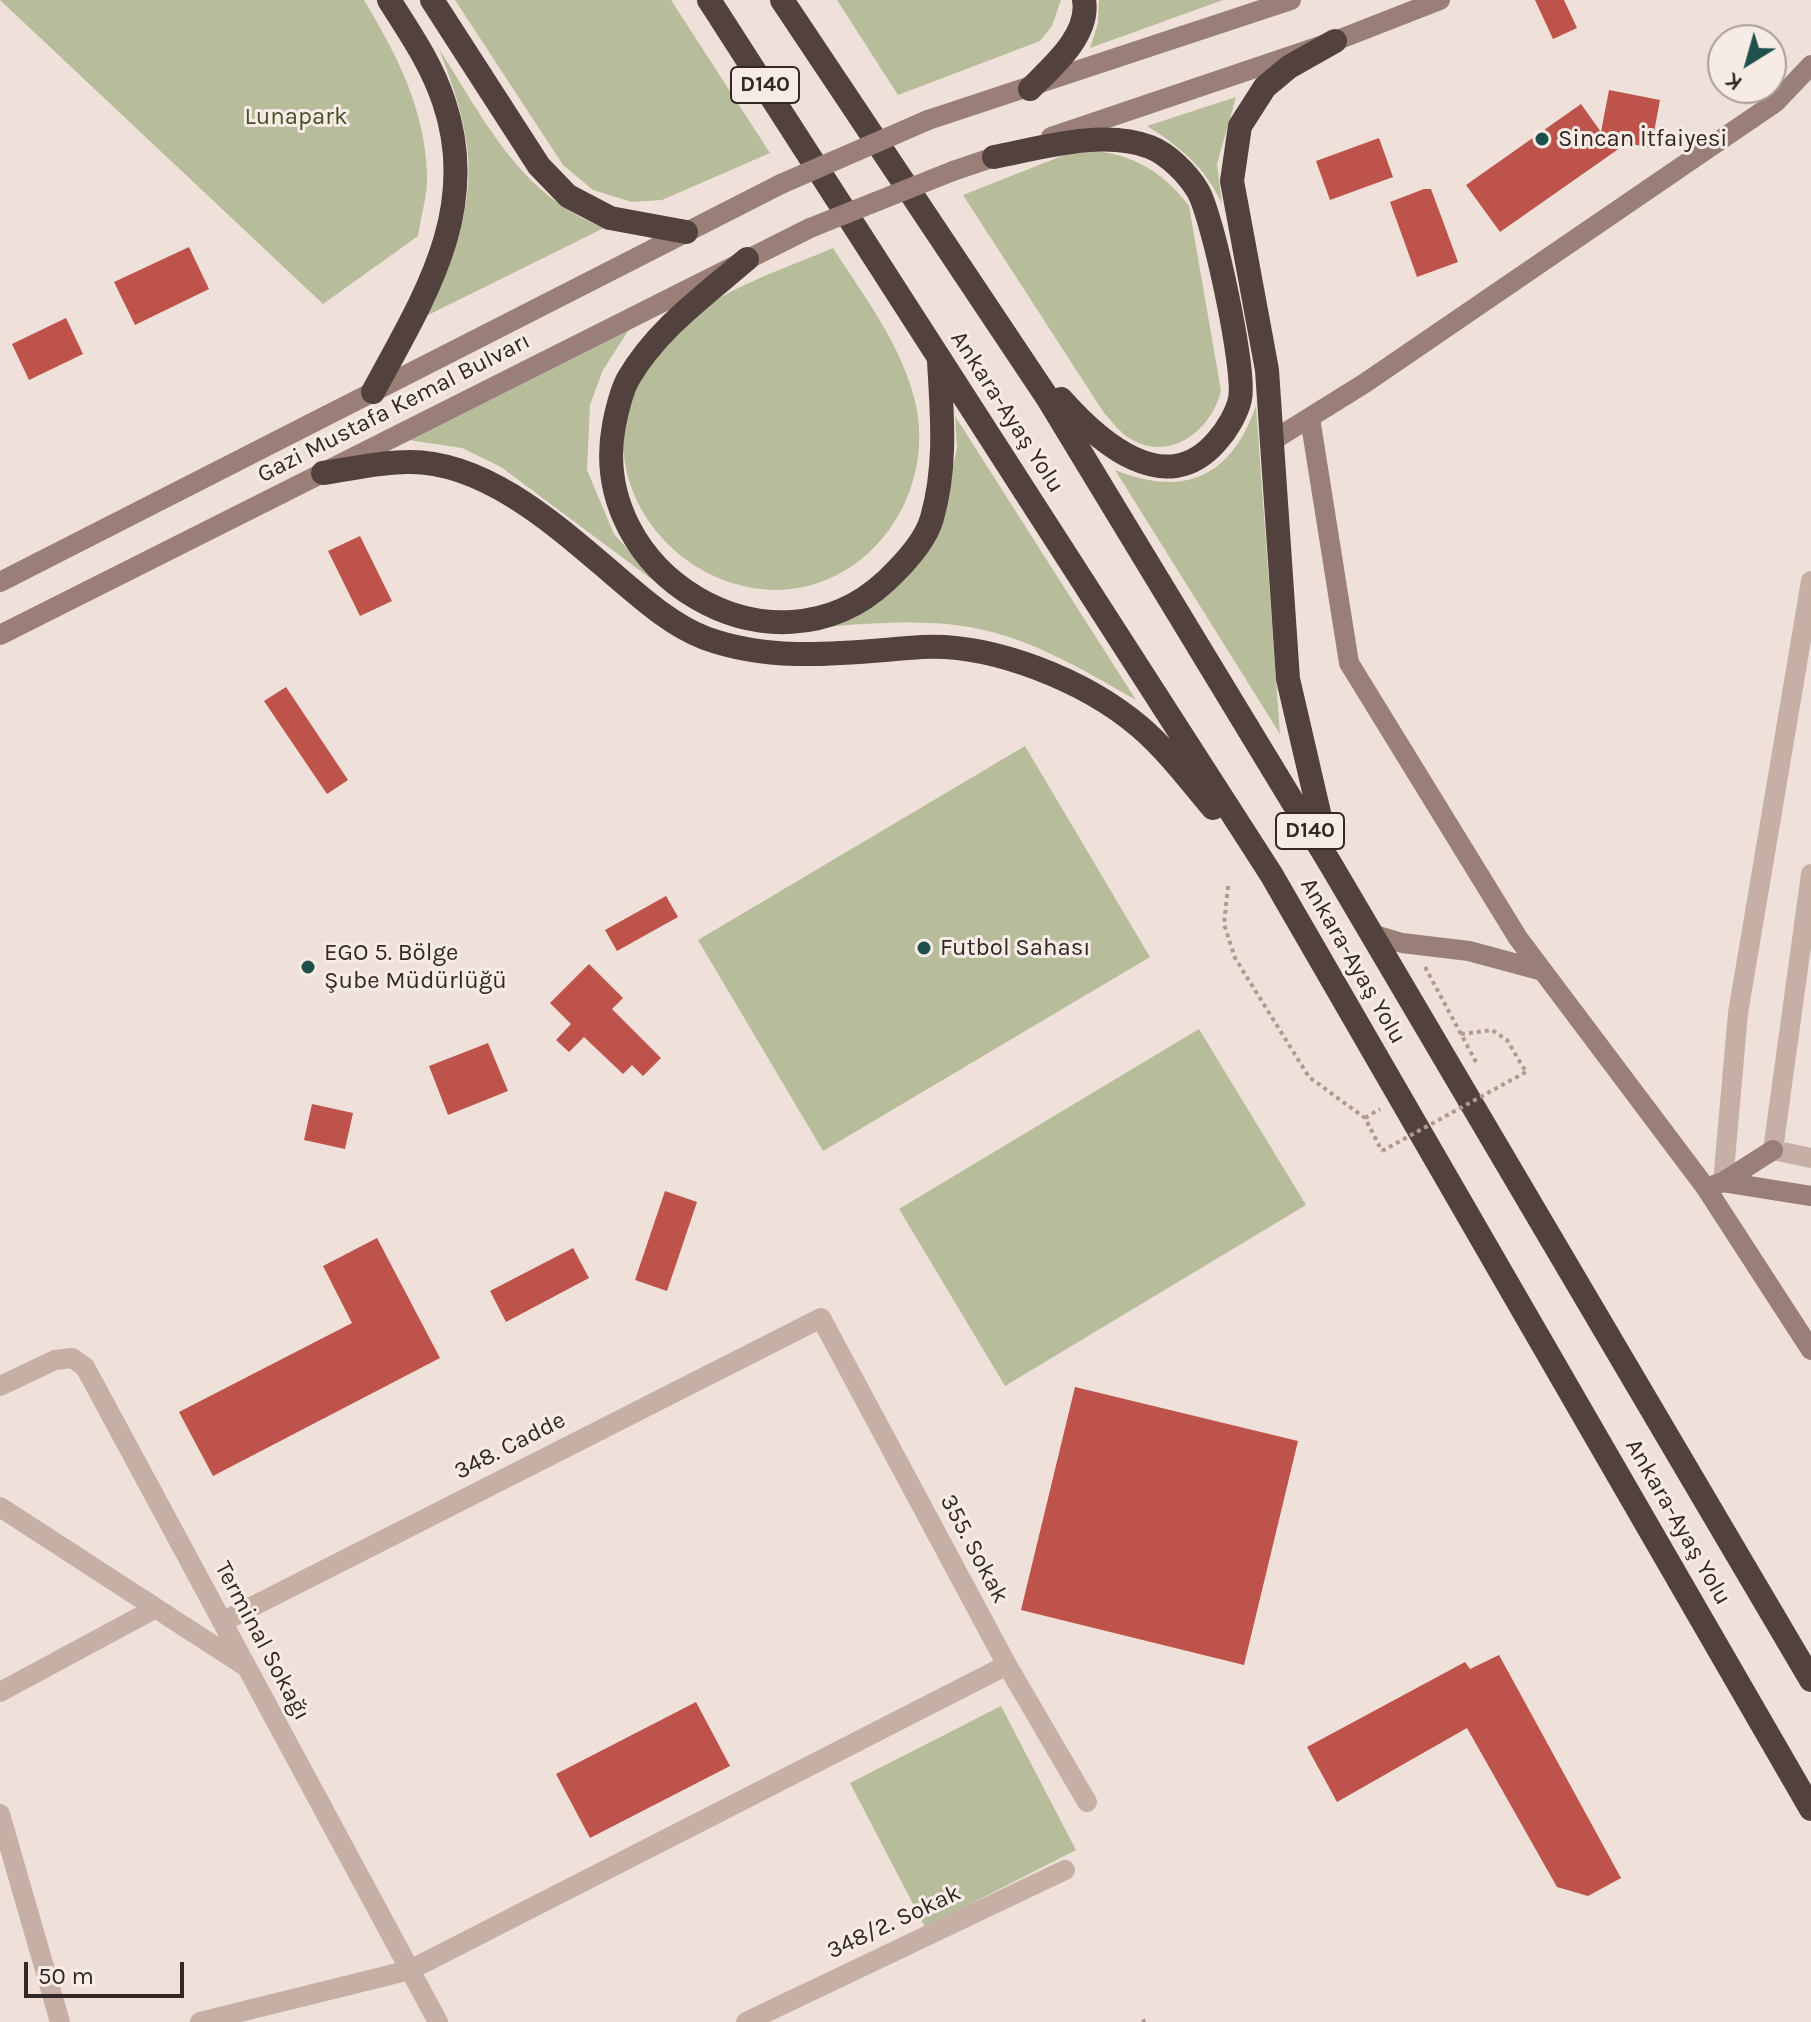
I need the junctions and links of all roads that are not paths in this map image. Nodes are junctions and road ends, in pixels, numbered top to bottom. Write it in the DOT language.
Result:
graph roads {
  1 [pos="389,0"];
  2 [pos="432,0"];
  3 [pos="709,0"];
  4 [pos="782,0"];
  5 [pos="799,0"];
  6 [pos="1084,0"];
  7 [pos="1291,0"];
  8 [pos="1440,0"];
  9 [pos="1335,41"];
  10 [pos="825,64"];
  11 [pos="1811,65"];
  12 [pos="1030,89"];
  13 [pos="994,157"];
  14 [pos="686,232"];
  15 [pos="747,259"];
  16 [pos="1001,330"];
  17 [pos="939,359"];
  18 [pos="373,392"];
  19 [pos="1310,418"];
  20 [pos="1272,441"];
  21 [pos="323,473"];
  22 [pos="1811,581"];
  23 [pos="0,582"];
  24 [pos="0,635"];
  25 [pos="1331,865"];
  26 [pos="1271,874"];
  27 [pos="1811,874"];
  28 [pos="1372,934"];
  29 [pos="1543,971"];
  30 [pos="1773,1150"];
  31 [pos="1811,1158"];
  32 [pos="1714,1185"];
  33 [pos="1811,1196"];
  34 [pos="821,1318"];
  35 [pos="1811,1350"];
  36 [pos="0,1386"];
  37 [pos="0,1507"];
  38 [pos="156,1608"];
  39 [pos="222,1622"];
  40 [pos="1007,1665"];
  41 [pos="247,1667"];
  42 [pos="1811,1680"];
  43 [pos="0,1692"];
  44 [pos="1087,1802"];
  45 [pos="1811,1809"];
  46 [pos="0,1814"];
  47 [pos="1065,1870"];
  48 [pos="410,1970"];
  49 [pos="60,2022"];
  50 [pos="200,2022"];
  51 [pos="438,2022"];
  52 [pos="746,2022"];
  1 -- 18 [label="highway"];
  2 -- 14 [label="highway"];
  3 -- 17 [label="highway, Ankara-Ayaş Yolu / D140"];
  4 -- 10 [label="highway, Ankara-Ayaş Yolu / D140"];
  5 -- 10 [label="highway"];
  6 -- 12 [label="highway"];
  7 -- 12 [label="main road, Gazi Mustafa Kemal Bulvarı"];
  8 -- 9 [label="main road, Gazi Mustafa Kemal Bulvarı"];
  9 -- 13 [label="main road, Gazi Mustafa Kemal Bulvarı"];
  9 -- 20 [label="highway"];
  10 -- 16 [label="highway, Ankara-Ayaş Yolu / D140"];
  11 -- 19 [label="main road"];
  12 -- 14 [label="main road, Gazi Mustafa Kemal Bulvarı, bridge"];
  13 -- 15 [label="main road, Gazi Mustafa Kemal Bulvarı, bridge"];
  13 -- 16 [label="highway"];
  14 -- 18 [label="main road, Gazi Mustafa Kemal Bulvarı"];
  15 -- 17 [label="highway"];
  15 -- 21 [label="main road, Gazi Mustafa Kemal Bulvarı"];
  16 -- 25 [label="highway, Ankara-Ayaş Yolu / D140"];
  17 -- 26 [label="highway, Ankara-Ayaş Yolu / D140"];
  18 -- 23 [label="main road, Gazi Mustafa Kemal Bulvarı"];
  19 -- 20 [label="main road"];
  19 -- 29 [label="main road"];
  20 -- 25 [label="highway"];
  21 -- 24 [label="main road, Gazi Mustafa Kemal Bulvarı"];
  21 -- 26 [label="highway"];
  22 -- 32 [label="street"];
  25 -- 28 [label="highway, Ankara-Ayaş Yolu / D140"];
  26 -- 45 [label="highway, Ankara-Ayaş Yolu / D140"];
  27 -- 30 [label="street"];
  28 -- 29 [label="main road"];
  28 -- 42 [label="highway, Ankara-Ayaş Yolu / D140"];
  29 -- 32 [label="main road"];
  30 -- 31 [label="street"];
  30 -- 32 [label="main road"];
  32 -- 33 [label="main road"];
  32 -- 35 [label="main road"];
  34 -- 39 [label="street, 348. Cadde"];
  34 -- 40 [label="street, 355. Sokak"];
  36 -- 39 [label="street, Terminal Sokağı"];
  37 -- 38 [label="street"];
  38 -- 41 [label="street"];
  38 -- 43 [label="street"];
  39 -- 41 [label="street, Terminal Sokağı"];
  40 -- 44 [label="street, 355. Sokak"];
  40 -- 48 [label="street"];
  41 -- 48 [label="street, Terminal Sokağı"];
  46 -- 49 [label="street"];
  47 -- 52 [label="street, 348/2. Sokak"];
  48 -- 50 [label="street"];
  48 -- 51 [label="street, Terminal Sokağı"];
}
